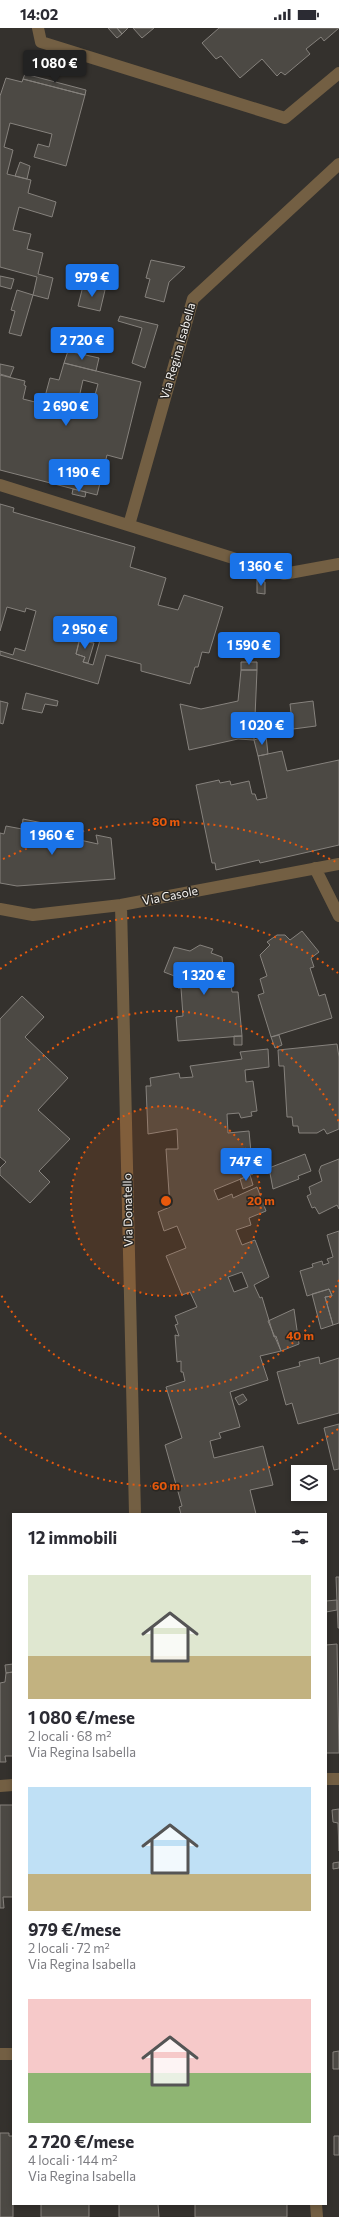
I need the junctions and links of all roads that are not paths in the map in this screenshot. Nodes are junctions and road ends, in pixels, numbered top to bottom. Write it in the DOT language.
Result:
graph roads {
  1 [pos="38,28"];
  2 [pos="339,73"];
  3 [pos="339,164"];
  4 [pos="0,485"];
  5 [pos="129,525"];
  6 [pos="339,564"];
  7 [pos="339,864"];
  8 [pos="315,868"];
  9 [pos="121,905"];
  10 [pos="0,909"];
  11 [pos="339,916"];
  12 [pos="135,1513"];
  13 [pos="327,1779"];
  14 [pos="339,1779"];
  15 [pos="12,1785"];
  16 [pos="0,1786"];
  17 [pos="0,2054"];
  18 [pos="12,2054"];
  19 [pos="316,2205"];
  20 [pos="317,2217"];
  1 -- 2 [label="street"];
  3 -- 5 [label="street, Via Regina Isabella"];
  4 -- 5 [label="street"];
  5 -- 6 [label="street"];
  7 -- 8 [label="street, Via Casole"];
  8 -- 9 [label="street, Via Casole"];
  8 -- 11 [label="street"];
  9 -- 10 [label="street, Via Casole"];
  9 -- 12 [label="street, Via Donatello"];
  13 -- 14 [label="street"];
  15 -- 16 [label="street"];
  17 -- 18 [label="street"];
  19 -- 20 [label="street"];
}
